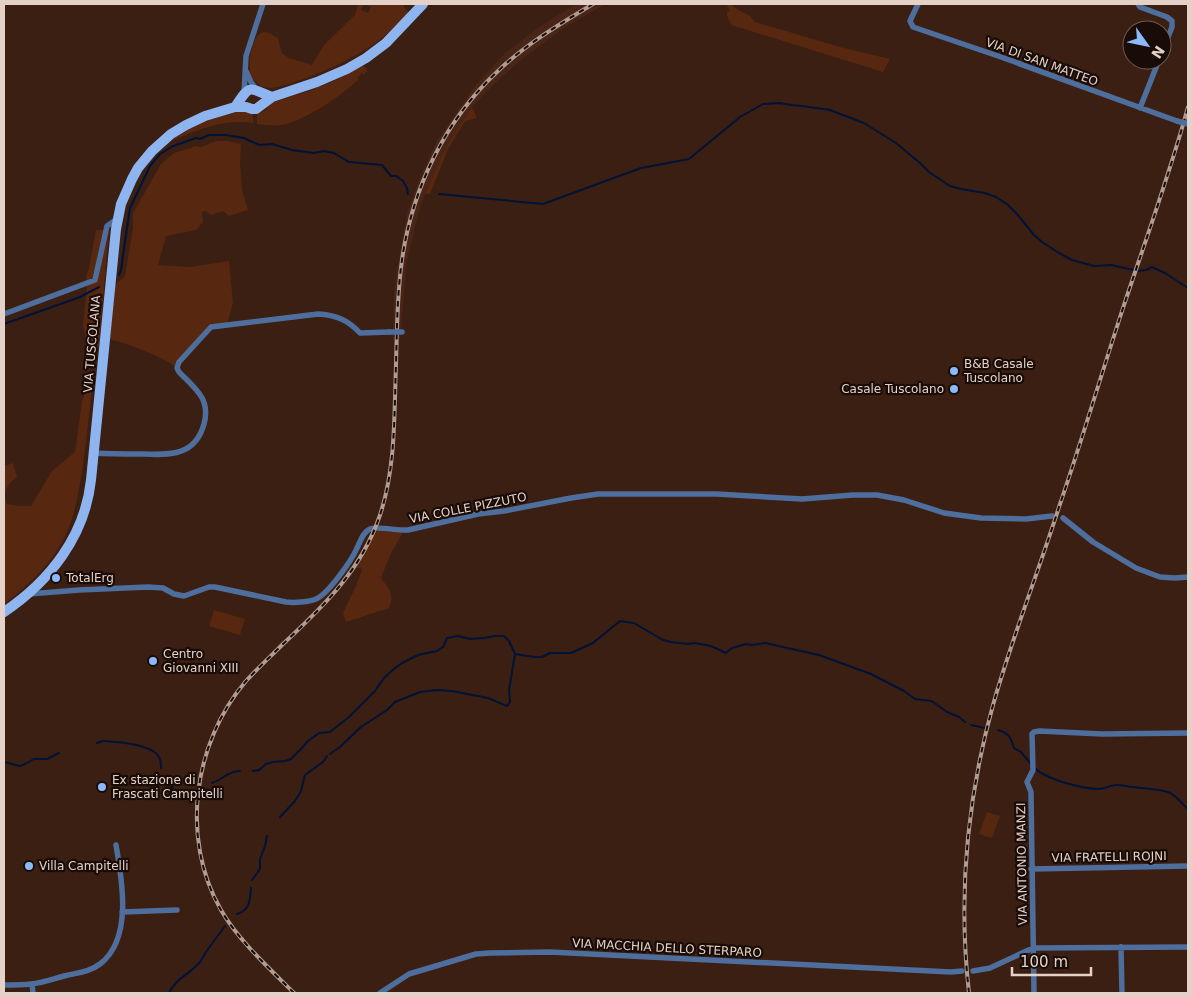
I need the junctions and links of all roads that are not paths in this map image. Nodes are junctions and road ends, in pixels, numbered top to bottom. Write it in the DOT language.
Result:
graph roads {
  1 [pos="263,4"];
  2 [pos="423,4"];
  3 [pos="918,4"];
  4 [pos="1138,4"];
  5 [pos="1171,20"];
  6 [pos="245,69"];
  7 [pos="1155,70"];
  8 [pos="258,91"];
  9 [pos="243,95"];
  10 [pos="272,97"];
  11 [pos="260,105"];
  12 [pos="235,107"];
  13 [pos="246,107"];
  14 [pos="1140,108"];
  15 [pos="1188,124"];
  16 [pos="117,219"];
  17 [pos="4,314"];
  18 [pos="402,332"];
  19 [pos="94,453"];
  20 [pos="1052,516"];
  21 [pos="1063,518"];
  22 [pos="1188,577"];
  23 [pos="27,595"];
  24 [pos="4,612"];
  25 [pos="1188,733"];
  26 [pos="116,845"];
  27 [pos="1188,866"];
  28 [pos="1031,869"];
  29 [pos="177,910"];
  30 [pos="122,912"];
  31 [pos="1121,947"];
  32 [pos="1188,947"];
  33 [pos="1032,948"];
  34 [pos="962,971"];
  35 [pos="973,971"];
  36 [pos="32,984"];
  37 [pos="4,985"];
  38 [pos="33,993"];
  39 [pos="380,993"];
  40 [pos="1034,993"];
  41 [pos="1122,993"];
  1 -- 6 [label="street"];
  2 -- 10 [label="main road"];
  3 -- 14 [label="street, VIA DI SAN MATTEO"];
  4 -- 5 [label="street"];
  6 -- 8 [label="street"];
  6 -- 9 [label="street"];
  7 -- 14 [label="street"];
  8 -- 9 [label="main road"];
  8 -- 10 [label="main road"];
  8 -- 11 [label="main road"];
  9 -- 12 [label="main road"];
  9 -- 13 [label="main road"];
  10 -- 11 [label="main road"];
  11 -- 13 [label="main road"];
  12 -- 13 [label="main road, VIA TUSCOLANA"];
  12 -- 16 [label="main road, VIA TUSCOLANA"];
  14 -- 15 [label="street, VIA DI SAN MATTEO, bridge"];
  16 -- 17 [label="street"];
  16 -- 19 [label="main road, VIA TUSCOLANA"];
  18 -- 19 [label="street, bridge"];
  19 -- 23 [label="main road, VIA TUSCOLANA"];
  20 -- 23 [label="street, VIA COLLE PIZZUTO"];
  21 -- 22 [label="street"];
  23 -- 24 [label="main road, VIA TUSCOLANA"];
  25 -- 28 [label="street, VIA ANTONIO MANZI"];
  26 -- 30 [label="street"];
  27 -- 28 [label="street, VIA FRATELLI ROJNI"];
  28 -- 33 [label="street, VIA ANTONIO MANZI"];
  29 -- 30 [label="street"];
  30 -- 36 [label="street"];
  31 -- 32 [label="street"];
  31 -- 33 [label="street"];
  31 -- 41 [label="street"];
  33 -- 35 [label="street"];
  33 -- 40 [label="street, VIA ANTONIO MANZI"];
  34 -- 39 [label="street, VIA MACCHIA DELLO STERPARO"];
  36 -- 37 [label="street"];
  36 -- 38 [label="street"];
}
